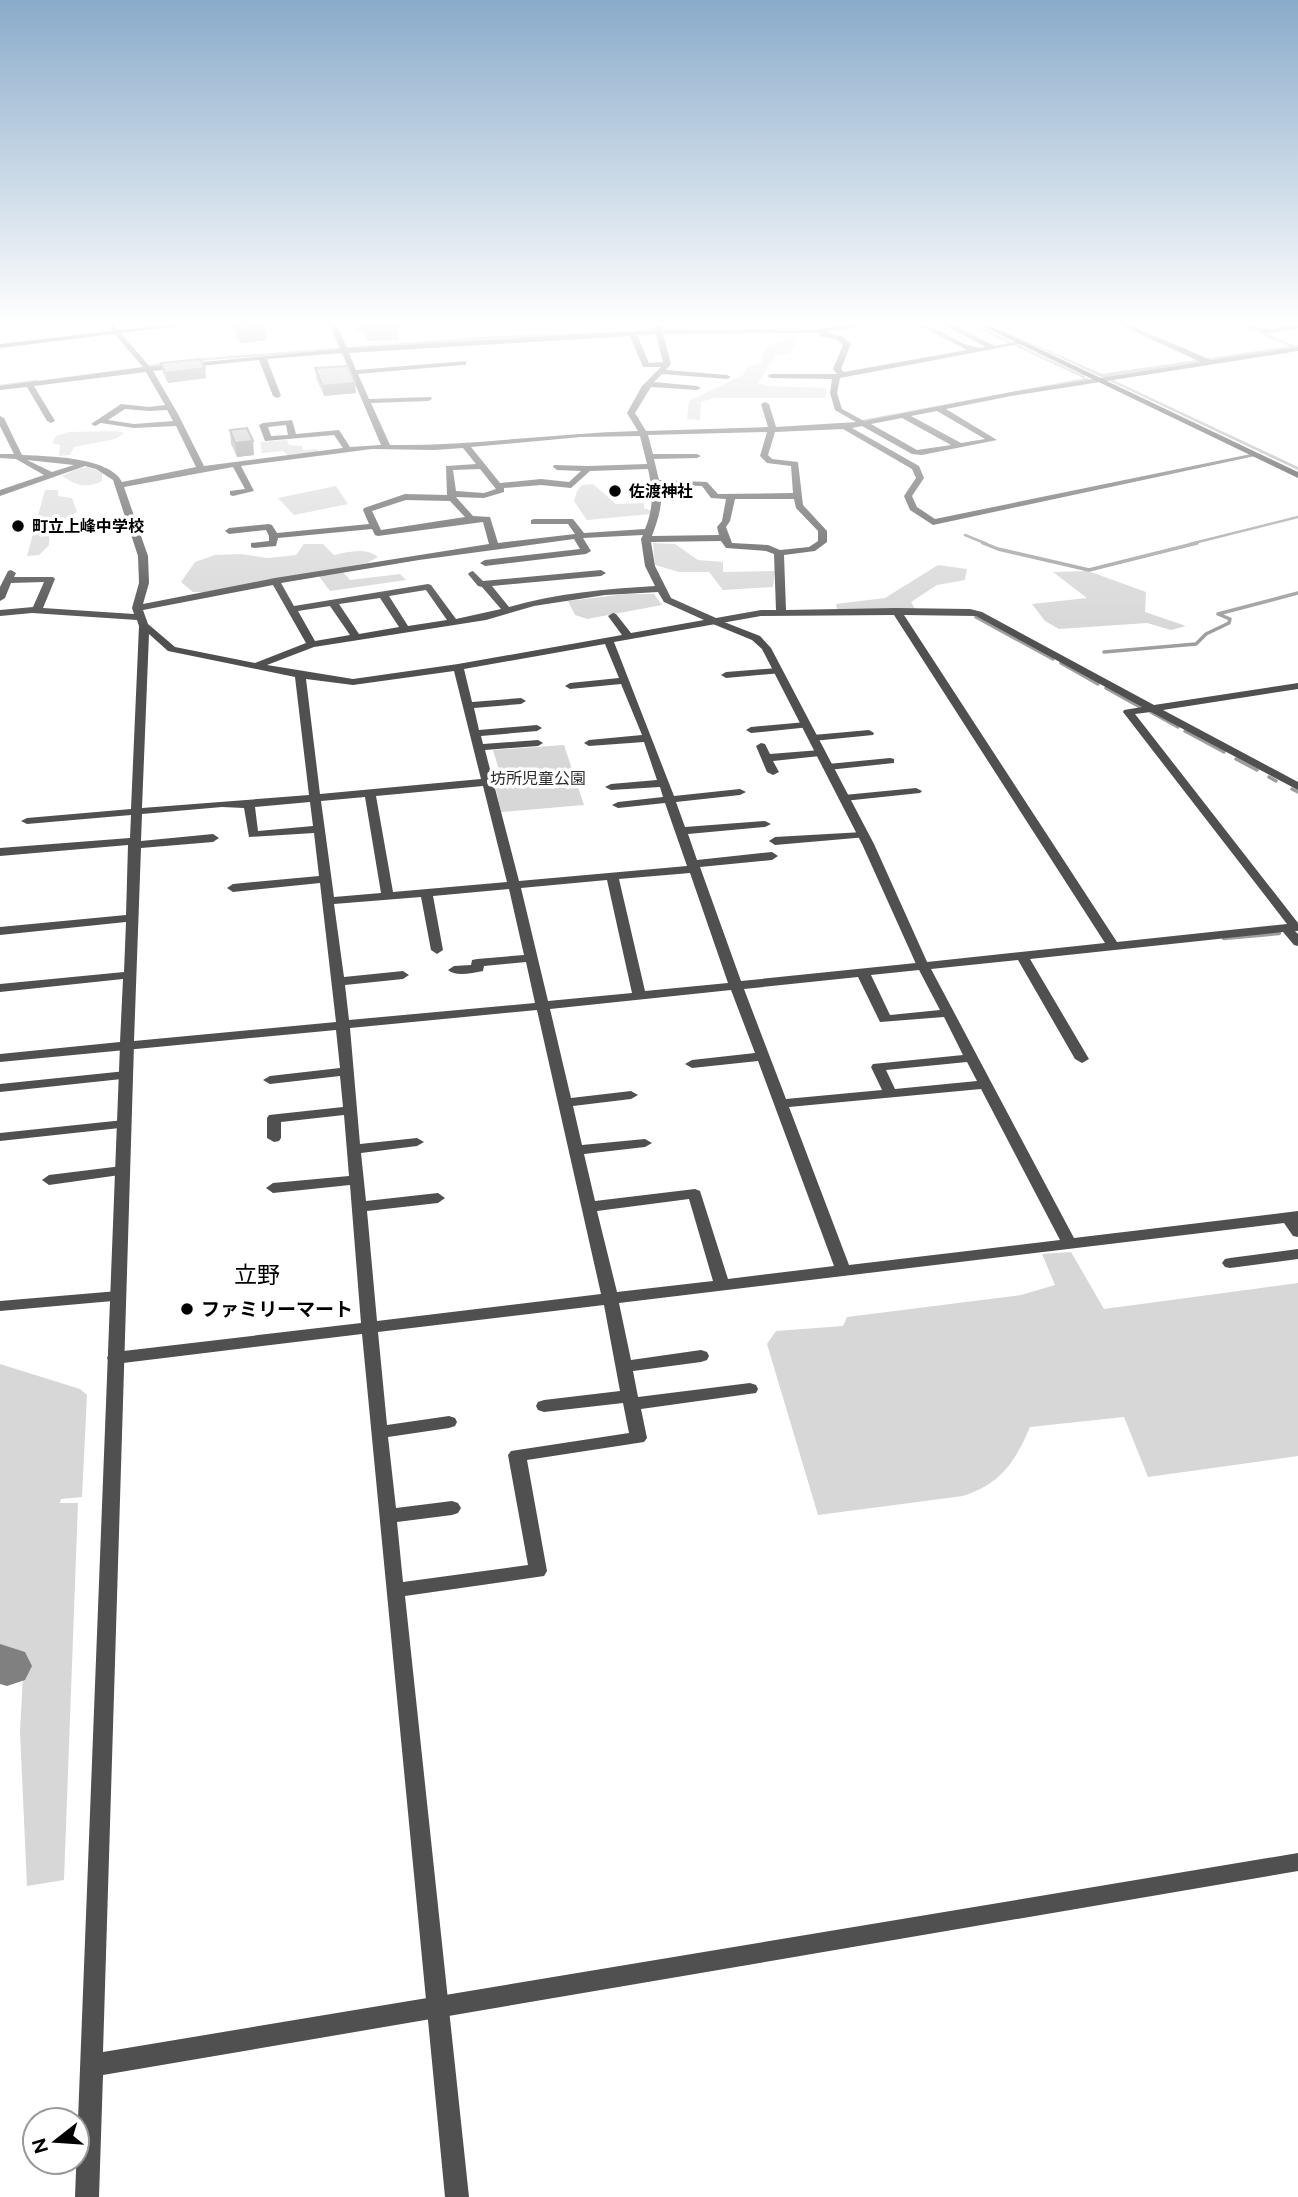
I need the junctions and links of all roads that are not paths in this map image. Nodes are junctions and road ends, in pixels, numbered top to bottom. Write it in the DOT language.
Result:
graph roads {
  1 [pos="5,428"];
  2 [pos="181,428"];
  3 [pos="379,428"];
  4 [pos="639,428"];
  5 [pos="826,428"];
  6 [pos="846,428"];
  7 [pos="871,428"];
  8 [pos="926,428"];
  9 [pos="973,428"];
  10 [pos="1201,428"];
  11 [pos="772,429"];
  12 [pos="644,434"];
  13 [pos="292,435"];
  14 [pos="386,446"];
  15 [pos="466,446"];
  16 [pos="959,446"];
  17 [pos="348,450"];
  18 [pos="1256,455"];
  19 [pos="0,456"];
  20 [pos="21,456"];
  21 [pos="697,456"];
  22 [pos="649,462"];
  23 [pos="86,464"];
  24 [pos="236,464"];
  25 [pos="482,466"];
  26 [pos="557,467"];
  27 [pos="201,469"];
  28 [pos="588,469"];
  29 [pos="51,475"];
  30 [pos="1298,475"];
  31 [pos="654,482"];
  32 [pos="121,485"];
  33 [pos="497,486"];
  34 [pos="0,493"];
  35 [pos="233,493"];
  36 [pos="452,495"];
  37 [pos="797,496"];
  38 [pos="731,497"];
  39 [pos="471,519"];
  40 [pos="534,522"];
  41 [pos="373,526"];
  42 [pos="229,531"];
  43 [pos="274,536"];
  44 [pos="580,536"];
  45 [pos="647,536"];
  46 [pos="724,538"];
  47 [pos="254,545"];
  48 [pos="494,546"];
  49 [pos="779,553"];
  50 [pos="485,563"];
  51 [pos="594,563"];
  52 [pos="369,565"];
  53 [pos="601,573"];
  54 [pos="473,574"];
  55 [pos="379,579"];
  56 [pos="275,581"];
  57 [pos="485,584"];
  58 [pos="659,589"];
  59 [pos="615,592"];
  60 [pos="383,594"];
  61 [pos="0,598"];
  62 [pos="333,603"];
  63 [pos="293,609"];
  64 [pos="506,609"];
  65 [pos="37,610"];
  66 [pos="896,611"];
  67 [pos="781,612"];
  68 [pos="0,613"];
  69 [pos="613,615"];
  70 [pos="141,617"];
  71 [pos="453,622"];
  72 [pos="716,622"];
  73 [pos="406,630"];
  74 [pos="356,637"];
  75 [pos="629,638"];
  76 [pos="609,641"];
  77 [pos="312,644"];
  78 [pos="256,666"];
  79 [pos="458,667"];
  80 [pos="778,671"];
  81 [pos="300,675"];
  82 [pos="726,676"];
  83 [pos="625,681"];
  84 [pos="1298,685"];
  85 [pos="570,686"];
  86 [pos="521,701"];
  87 [pos="469,705"];
  88 [pos="1155,709"];
  89 [pos="806,725"];
  90 [pos="537,728"];
  91 [pos="751,730"];
  92 [pos="477,733"];
  93 [pos="869,733"];
  94 [pos="648,738"];
  95 [pos="813,738"];
  96 [pos="538,743"];
  97 [pos="589,743"];
  98 [pos="761,746"];
  99 [pos="481,747"];
  100 [pos="820,753"];
  101 [pos="766,758"];
  102 [pos="890,761"];
  103 [pos="828,767"];
  104 [pos="773,772"];
  105 [pos="489,782"];
  106 [pos="664,783"];
  107 [pos="611,787"];
  108 [pos="1298,787"];
  109 [pos="916,791"];
  110 [pos="740,792"];
  111 [pos="370,793"];
  112 [pos="315,798"];
  113 [pos="670,798"];
  114 [pos="844,798"];
  115 [pos="249,804"];
  116 [pos="618,805"];
  117 [pos="135,812"];
  118 [pos="27,821"];
  119 [pos="765,824"];
  120 [pos="319,829"];
  121 [pos="682,831"];
  122 [pos="863,835"];
  123 [pos="213,838"];
  124 [pos="775,841"];
  125 [pos="134,843"];
  126 [pos="0,852"];
  127 [pos="772,856"];
  128 [pos="695,866"];
  129 [pos="612,876"];
  130 [pos="325,879"];
  131 [pos="514,885"];
  132 [pos="233,888"];
  133 [pos="426,893"];
  134 [pos="388,896"];
  135 [pos="328,901"];
  136 [pos="131,918"];
  137 [pos="1293,927"];
  138 [pos="0,931"];
  139 [pos="1298,942"];
  140 [pos="1113,946"];
  141 [pos="438,950"];
  142 [pos="1022,956"];
  143 [pos="530,958"];
  144 [pos="922,964"];
  145 [pos="454,970"];
  146 [pos="862,971"];
  147 [pos="129,975"];
  148 [pos="403,975"];
  149 [pos="338,982"];
  150 [pos="736,984"];
  151 [pos="0,988"];
  152 [pos="639,995"];
  153 [pos="541,1006"];
  154 [pos="948,1013"];
  155 [pos="342,1024"];
  156 [pos="127,1045"];
  157 [pos="763,1056"];
  158 [pos="0,1058"];
  159 [pos="971,1058"];
  160 [pos="1082,1059"];
  161 [pos="692,1064"];
  162 [pos="347,1071"];
  163 [pos="126,1075"];
  164 [pos="270,1080"];
  165 [pos="985,1084"];
  166 [pos="0,1088"];
  167 [pos="890,1093"];
  168 [pos="631,1095"];
  169 [pos="564,1103"];
  170 [pos="781,1104"];
  171 [pos="351,1110"];
  172 [pos="124,1124"];
  173 [pos="0,1137"];
  174 [pos="274,1138"];
  175 [pos="417,1142"];
  176 [pos="645,1143"];
  177 [pos="354,1149"];
  178 [pos="575,1150"];
  179 [pos="122,1171"];
  180 [pos="49,1180"];
  181 [pos="357,1180"];
  182 [pos="273,1188"];
  183 [pos="438,1198"];
  184 [pos="589,1207"];
  185 [pos="359,1208"];
  186 [pos="1293,1216"];
  187 [pos="1298,1232"];
  188 [pos="1068,1241"];
  189 [pos="1298,1254"];
  190 [pos="1230,1263"];
  191 [pos="844,1269"];
  192 [pos="722,1284"];
  193 [pos="118,1296"];
  194 [pos="610,1297"];
  195 [pos="0,1306"];
  196 [pos="370,1327"];
  197 [pos="701,1356"];
  198 [pos="115,1358"];
  199 [pos="624,1367"];
  200 [pos="750,1389"];
  201 [pos="630,1400"];
  202 [pos="544,1406"];
  203 [pos="449,1422"];
  204 [pos="379,1432"];
  205 [pos="452,1508"];
  206 [pos="389,1516"];
  207 [pos="397,1590"];
  208 [pos="1298,1862"];
  209 [pos="437,2009"];
  210 [pos="94,2065"];
  211 [pos="87,2197"];
  212 [pos="457,2197"];
  1 -- 20 [label="street"];
  2 -- 27 [label="street"];
  3 -- 14 [label="street"];
  4 -- 12 [label="street"];
  5 -- 11 [label="street"];
  6 -- 18 [label="street"];
  7 -- 16 [label="street"];
  8 -- 16 [label="street"];
  9 -- 16 [label="street"];
  10 -- 18 [label="main road"];
  11 -- 12 [label="street"];
  11 -- 37 [label="street"];
  12 -- 15 [label="street"];
  12 -- 22 [label="street"];
  13 -- 17 [label="street"];
  14 -- 15 [label="street"];
  14 -- 17 [label="street"];
  15 -- 25 [label="street"];
  17 -- 24 [label="street"];
  18 -- 30 [label="main road"];
  19 -- 20 [label="street"];
  20 -- 23 [label="street"];
  20 -- 29 [label="street"];
  21 -- 22 [label="street"];
  22 -- 28 [label="street"];
  22 -- 31 [label="street"];
  23 -- 29 [label="street"];
  23 -- 32 [label="street"];
  24 -- 27 [label="street"];
  24 -- 35 [label="street"];
  25 -- 33 [label="street"];
  25 -- 36 [label="street"];
  26 -- 28 [label="street"];
  27 -- 32 [label="street"];
  28 -- 33 [label="street"];
  29 -- 34 [label="street"];
  31 -- 38 [label="street"];
  31 -- 45 [label="street"];
  32 -- 70 [label="street"];
  33 -- 36 [label="street"];
  36 -- 39 [label="street"];
  36 -- 41 [label="street"];
  37 -- 38 [label="street"];
  37 -- 49 [label="street"];
  38 -- 46 [label="street"];
  39 -- 41 [label="street"];
  39 -- 48 [label="street"];
  40 -- 44 [label="street"];
  41 -- 43 [label="street"];
  42 -- 43 [label="street"];
  43 -- 47 [label="street"];
  44 -- 45 [label="street"];
  44 -- 48 [label="street"];
  44 -- 50 [label="street"];
  45 -- 46 [label="street"];
  45 -- 58 [label="street"];
  46 -- 49 [label="street"];
  48 -- 52 [label="street"];
  49 -- 67 [label="street"];
  51 -- 53 [label="street"];
  52 -- 55 [label="street"];
  52 -- 56 [label="street"];
  53 -- 57 [label="street"];
  53 -- 59 [label="street"];
  54 -- 57 [label="street"];
  56 -- 63 [label="street"];
  56 -- 70 [label="street"];
  57 -- 64 [label="street"];
  58 -- 59 [label="street"];
  58 -- 72 [label="street"];
  59 -- 64 [label="street"];
  60 -- 62 [label="street"];
  60 -- 71 [label="street"];
  60 -- 73 [label="street"];
  61 -- 65 [label="street"];
  62 -- 63 [label="street"];
  62 -- 74 [label="street"];
  63 -- 77 [label="street"];
  64 -- 71 [label="street"];
  65 -- 68 [label="street"];
  65 -- 70 [label="street"];
  66 -- 67 [label="street"];
  66 -- 88 [label="street"];
  66 -- 140 [label="street"];
  67 -- 72 [label="street"];
  69 -- 75 [label="street"];
  70 -- 78 [label="street"];
  70 -- 117 [label="street"];
  71 -- 73 [label="street"];
  72 -- 75 [label="street"];
  72 -- 80 [label="street"];
  73 -- 74 [label="street"];
  74 -- 77 [label="street"];
  75 -- 76 [label="street"];
  76 -- 79 [label="street"];
  76 -- 83 [label="street"];
  77 -- 78 [label="street"];
  78 -- 81 [label="street"];
  79 -- 81 [label="street"];
  79 -- 87 [label="street"];
  80 -- 82 [label="street"];
  80 -- 89 [label="street"];
  81 -- 112 [label="street"];
  83 -- 85 [label="street"];
  83 -- 94 [label="street"];
  84 -- 88 [label="street"];
  86 -- 87 [label="street"];
  87 -- 92 [label="street"];
  88 -- 108 [label="street"];
  88 -- 137 [label="street"];
  89 -- 91 [label="street"];
  89 -- 95 [label="street"];
  90 -- 92 [label="street"];
  92 -- 99 [label="street"];
  93 -- 95 [label="street"];
  94 -- 97 [label="street"];
  94 -- 106 [label="street"];
  95 -- 100 [label="street"];
  96 -- 99 [label="street"];
  98 -- 101 [label="street"];
  99 -- 105 [label="street"];
  100 -- 101 [label="street"];
  100 -- 103 [label="street"];
  101 -- 104 [label="street"];
  102 -- 103 [label="street"];
  103 -- 114 [label="street"];
  105 -- 111 [label="street"];
  105 -- 131 [label="street"];
  106 -- 107 [label="street"];
  106 -- 113 [label="street"];
  109 -- 114 [label="street"];
  110 -- 113 [label="street"];
  111 -- 112 [label="street"];
  111 -- 134 [label="street"];
  112 -- 115 [label="street"];
  112 -- 120 [label="street"];
  113 -- 116 [label="street"];
  113 -- 121 [label="street"];
  114 -- 122 [label="street"];
  115 -- 117 [label="street"];
  115 -- 120 [label="street"];
  117 -- 118 [label="street"];
  117 -- 125 [label="street"];
  119 -- 121 [label="street"];
  120 -- 130 [label="street"];
  121 -- 128 [label="street"];
  122 -- 124 [label="street"];
  122 -- 144 [label="street"];
  123 -- 125 [label="street"];
  125 -- 126 [label="street"];
  125 -- 136 [label="street"];
  127 -- 128 [label="street"];
  128 -- 129 [label="street"];
  128 -- 150 [label="street"];
  129 -- 131 [label="street"];
  129 -- 152 [label="street"];
  130 -- 132 [label="street"];
  130 -- 135 [label="street"];
  131 -- 133 [label="street"];
  131 -- 143 [label="street"];
  133 -- 134 [label="street"];
  133 -- 141 [label="street"];
  134 -- 135 [label="street"];
  135 -- 149 [label="street"];
  136 -- 138 [label="street"];
  136 -- 147 [label="street"];
  137 -- 139 [label="street"];
  137 -- 140 [label="street"];
  140 -- 142 [label="street"];
  142 -- 144 [label="street"];
  142 -- 160 [label="street"];
  143 -- 145 [label="street"];
  143 -- 153 [label="street"];
  144 -- 146 [label="street"];
  144 -- 154 [label="street"];
  146 -- 150 [label="street"];
  146 -- 154 [label="street"];
  147 -- 151 [label="street"];
  147 -- 156 [label="street"];
  148 -- 149 [label="street"];
  149 -- 155 [label="street"];
  150 -- 152 [label="street"];
  150 -- 157 [label="street"];
  152 -- 153 [label="street"];
  153 -- 155 [label="street"];
  153 -- 169 [label="street"];
  154 -- 159 [label="street"];
  155 -- 156 [label="street"];
  155 -- 162 [label="street"];
  156 -- 158 [label="street"];
  156 -- 163 [label="street"];
  157 -- 161 [label="street"];
  157 -- 170 [label="street"];
  159 -- 165 [label="street"];
  159 -- 167 [label="street"];
  162 -- 164 [label="street"];
  162 -- 171 [label="street"];
  163 -- 166 [label="street"];
  163 -- 172 [label="street"];
  165 -- 167 [label="street"];
  165 -- 188 [label="street"];
  167 -- 170 [label="street"];
  168 -- 169 [label="street"];
  169 -- 178 [label="street"];
  170 -- 191 [label="street"];
  171 -- 174 [label="street"];
  171 -- 177 [label="street"];
  172 -- 173 [label="street"];
  172 -- 179 [label="street"];
  175 -- 177 [label="street"];
  176 -- 178 [label="street"];
  177 -- 181 [label="street"];
  178 -- 184 [label="street"];
  179 -- 180 [label="street"];
  179 -- 193 [label="street"];
  181 -- 182 [label="street"];
  181 -- 185 [label="street"];
  183 -- 185 [label="street"];
  184 -- 192 [label="street"];
  184 -- 194 [label="street"];
  185 -- 196 [label="street"];
  186 -- 187 [label="street"];
  186 -- 188 [label="street"];
  188 -- 191 [label="street"];
  189 -- 190 [label="street"];
  191 -- 192 [label="street"];
  192 -- 194 [label="street"];
  193 -- 195 [label="street"];
  193 -- 198 [label="street"];
  194 -- 196 [label="street"];
  194 -- 199 [label="street"];
  196 -- 198 [label="street"];
  196 -- 204 [label="street"];
  197 -- 199 [label="street"];
  198 -- 210 [label="street"];
  199 -- 201 [label="street"];
  200 -- 201 [label="street"];
  201 -- 202 [label="street"];
  201 -- 207 [label="street"];
  203 -- 204 [label="street"];
  204 -- 206 [label="street"];
  205 -- 206 [label="street"];
  206 -- 207 [label="street"];
  207 -- 209 [label="street"];
  208 -- 209 [label="street"];
  209 -- 210 [label="street"];
  209 -- 212 [label="street"];
  210 -- 211 [label="street"];
}
